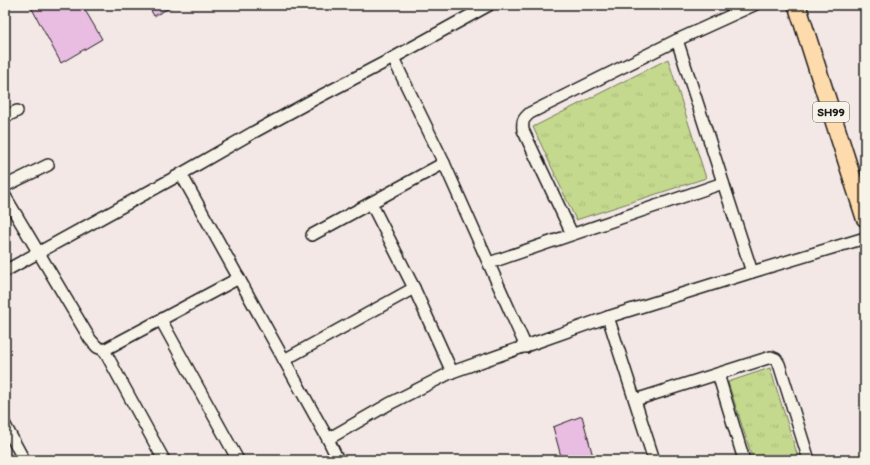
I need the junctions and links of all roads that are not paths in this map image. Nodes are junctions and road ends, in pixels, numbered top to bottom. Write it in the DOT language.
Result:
graph roads {
  1 [pos="489,5"];
  2 [pos="754,5"];
  3 [pos="797,5"];
  4 [pos="677,40"];
  5 [pos="394,58"];
  6 [pos="17,111"];
  7 [pos="5,117"];
  8 [pos="444,163"];
  9 [pos="48,165"];
  10 [pos="181,174"];
  11 [pos="723,183"];
  12 [pos="5,186"];
  13 [pos="5,196"];
  14 [pos="371,203"];
  15 [pos="865,218"];
  16 [pos="572,234"];
  17 [pos="312,235"];
  18 [pos="865,238"];
  19 [pos="38,252"];
  20 [pos="489,263"];
  21 [pos="5,271"];
  22 [pos="752,272"];
  23 [pos="239,278"];
  24 [pos="414,288"];
  25 [pos="608,317"];
  26 [pos="160,320"];
  27 [pos="526,347"];
  28 [pos="104,350"];
  29 [pos="284,360"];
  30 [pos="452,372"];
  31 [pos="718,374"];
  32 [pos="635,400"];
  33 [pos="5,425"];
  34 [pos="328,439"];
  35 [pos="24,460"];
  36 [pos="164,460"];
  37 [pos="238,460"];
  38 [pos="338,460"];
  39 [pos="654,460"];
  40 [pos="744,460"];
  41 [pos="809,460"];
  1 -- 5 [label="street"];
  2 -- 4 [label="street"];
  3 -- 15 [label="main road, SH99"];
  4 -- 11 [label="street"];
  4 -- 16 [label="street"];
  5 -- 8 [label="street"];
  5 -- 10 [label="street"];
  6 -- 7 [label="street"];
  8 -- 14 [label="street"];
  8 -- 20 [label="street"];
  9 -- 12 [label="street"];
  10 -- 19 [label="street"];
  10 -- 23 [label="street"];
  11 -- 16 [label="street"];
  11 -- 22 [label="street"];
  13 -- 19 [label="street"];
  14 -- 17 [label="street"];
  14 -- 24 [label="street"];
  16 -- 20 [label="street"];
  18 -- 22 [label="street"];
  19 -- 21 [label="street"];
  19 -- 28 [label="street"];
  20 -- 27 [label="street"];
  22 -- 25 [label="street"];
  23 -- 26 [label="street"];
  23 -- 29 [label="street"];
  24 -- 29 [label="street"];
  24 -- 30 [label="street"];
  25 -- 27 [label="street"];
  25 -- 32 [label="street"];
  26 -- 28 [label="street"];
  26 -- 37 [label="street"];
  27 -- 30 [label="street"];
  28 -- 36 [label="street"];
  29 -- 34 [label="street"];
  30 -- 34 [label="street"];
  31 -- 32 [label="street"];
  31 -- 40 [label="street"];
  31 -- 41 [label="street"];
  32 -- 39 [label="street"];
  33 -- 35 [label="street"];
  34 -- 38 [label="street"];
}
